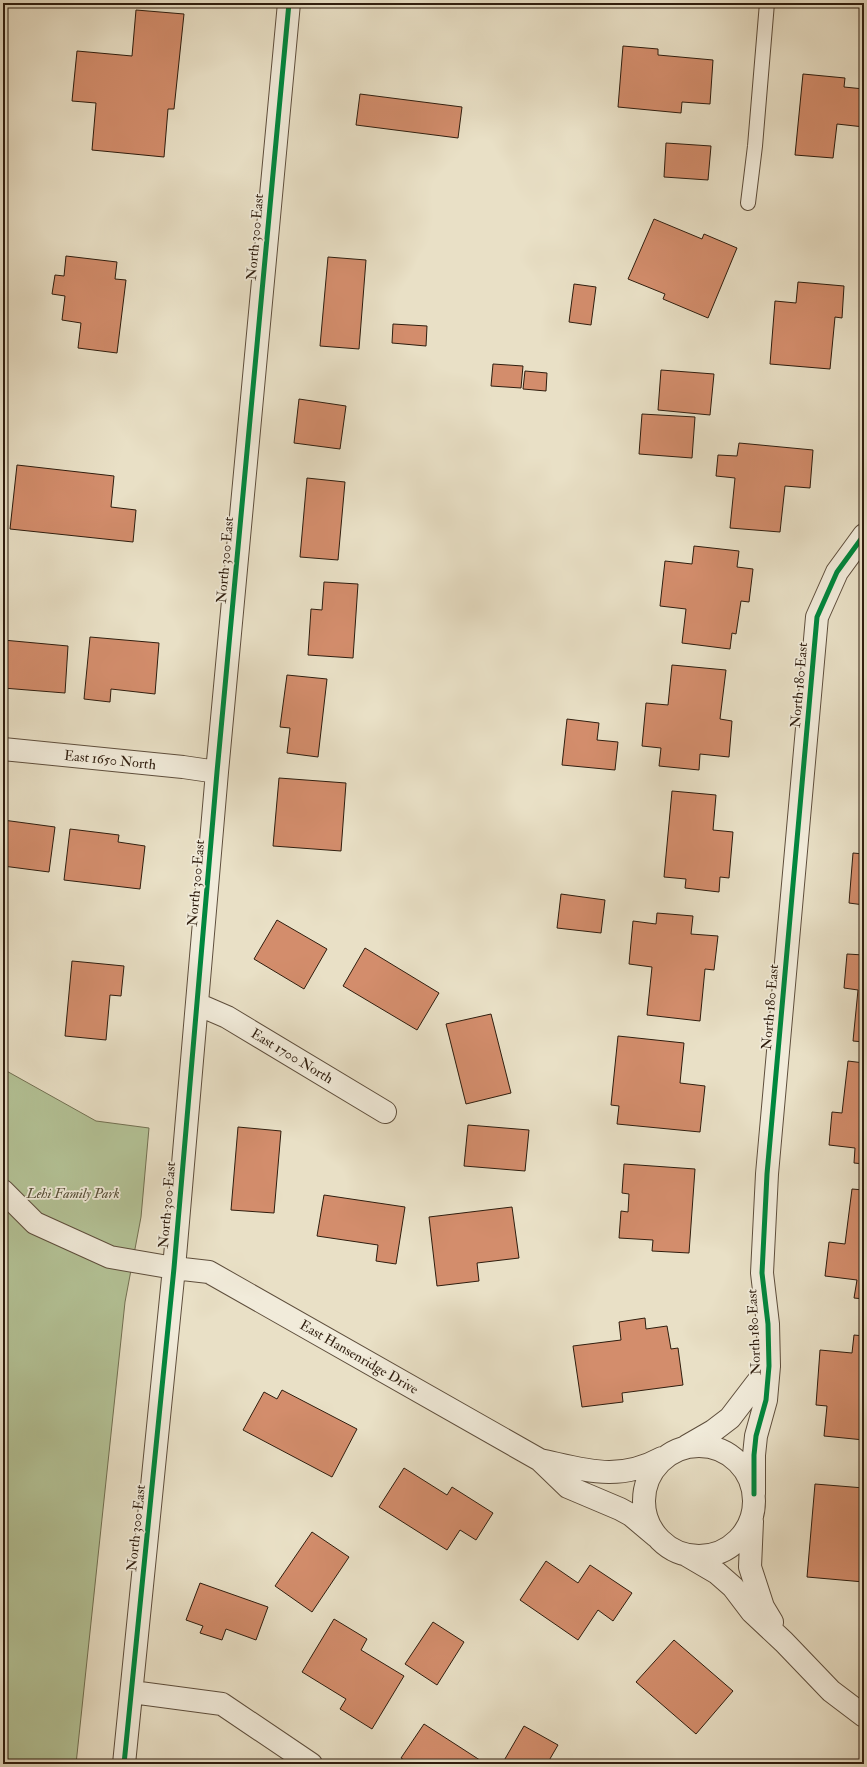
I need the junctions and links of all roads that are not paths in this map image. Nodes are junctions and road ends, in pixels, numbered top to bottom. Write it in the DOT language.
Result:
graph roads {
  1 [pos="289,3"];
  2 [pos="768,3"];
  3 [pos="748,203"];
  4 [pos="864,535"];
  5 [pos="3,749"];
  6 [pos="217,772"];
  7 [pos="197,1004"];
  8 [pos="385,1112"];
  9 [pos="3,1191"];
  10 [pos="174,1268"];
  11 [pos="769,1366"];
  12 [pos="677,1450"];
  13 [pos="540,1460"];
  14 [pos="754,1494"];
  15 [pos="752,1518"];
  16 [pos="656,1536"];
  17 [pos="686,1555"];
  18 [pos="784,1642"];
  19 [pos="132,1692"];
  20 [pos="864,1716"];
  21 [pos="124,1764"];
  22 [pos="311,1764"];
  1 -- 6 [label="street, North 300 East"];
  2 -- 3 [label="lane"];
  4 -- 11 [label="street, North 180 East"];
  5 -- 6 [label="street, East 1650 North"];
  6 -- 7 [label="street, North 300 East"];
  7 -- 8 [label="street, East 1700 North"];
  7 -- 10 [label="street, North 300 East"];
  9 -- 10 [label="street, East Hansenridge Drive"];
  10 -- 13 [label="street, East Hansenridge Drive"];
  10 -- 19 [label="street, North 300 East"];
  11 -- 12 [label="street, North 180 East"];
  11 -- 14 [label="street, North 180 East"];
  12 -- 13 [label="street, East Hansenridge Drive"];
  12 -- 14 [label="street"];
  12 -- 16 [label="street"];
  13 -- 16 [label="street, East Hansenridge Drive"];
  14 -- 15 [label="street"];
  15 -- 17 [label="street"];
  15 -- 18 [label="street"];
  16 -- 17 [label="street"];
  17 -- 18 [label="street"];
  18 -- 20 [label="street"];
  19 -- 21 [label="street, North 300 East"];
  19 -- 22 [label="street"];
}
